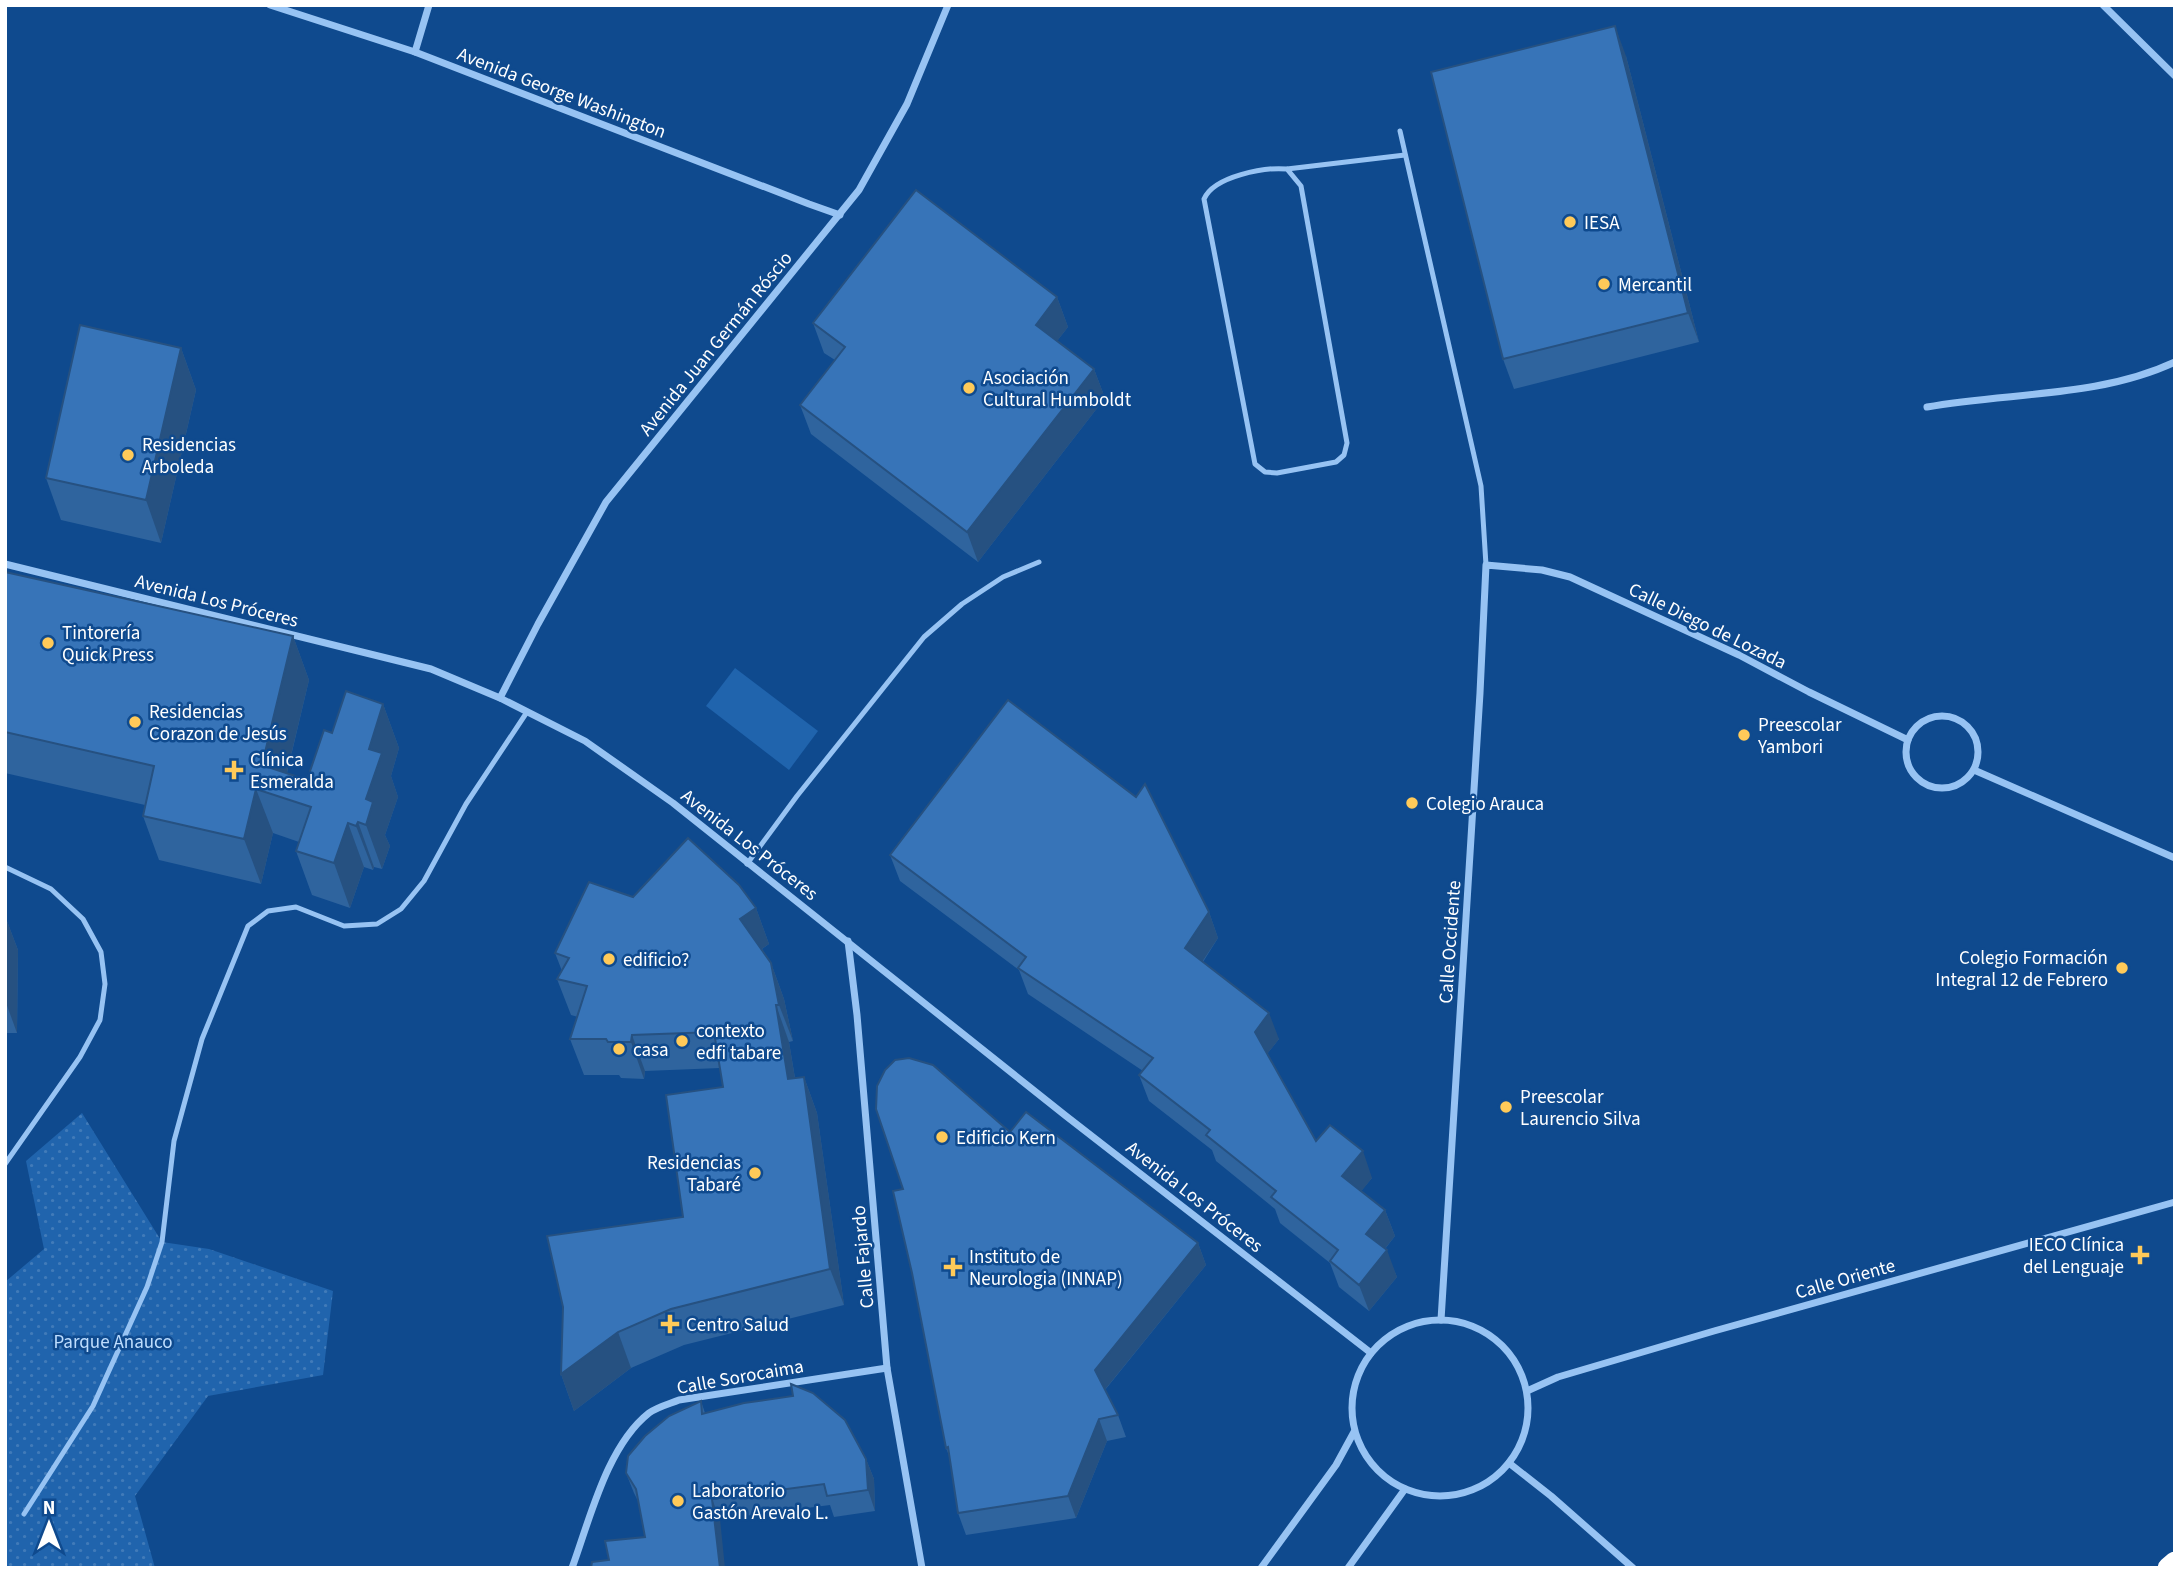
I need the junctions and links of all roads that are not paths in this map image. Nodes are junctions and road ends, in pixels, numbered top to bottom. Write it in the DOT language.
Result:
graph roads {
  1 [pos="270,5"];
  2 [pos="429,5"];
  3 [pos="948,5"];
  4 [pos="2103,5"];
  5 [pos="415,52"];
  6 [pos="2175,76"];
  7 [pos="1400,131"];
  8 [pos="1405,155"];
  9 [pos="1287,169"];
  10 [pos="841,215"];
  11 [pos="2175,362"];
  12 [pos="1927,407"];
  13 [pos="1039,562"];
  14 [pos="5,564"];
  15 [pos="1486,565"];
  16 [pos="500,698"];
  17 [pos="527,712"];
  18 [pos="1908,740"];
  19 [pos="1974,770"];
  20 [pos="2175,858"];
  21 [pos="747,864"];
  22 [pos="5,867"];
  23 [pos="848,941"];
  24 [pos="5,1164"];
  25 [pos="2175,1202"];
  26 [pos="1441,1320"];
  27 [pos="1371,1353"];
  28 [pos="887,1367"];
  29 [pos="1527,1391"];
  30 [pos="1354,1432"];
  31 [pos="1509,1463"];
  32 [pos="1405,1489"];
  33 [pos="24,1514"];
  34 [pos="2175,1562"];
  35 [pos="572,1568"];
  36 [pos="922,1568"];
  37 [pos="1261,1568"];
  38 [pos="1348,1568"];
  39 [pos="1633,1568"];
  40 [pos="2168,1568"];
  1 -- 5 [label="street, Avenida George Washington"];
  2 -- 5 [label="street"];
  3 -- 10 [label="street, Avenida Juan Germán Róscio"];
  4 -- 6 [label="street"];
  5 -- 10 [label="street, Avenida George Washington"];
  7 -- 8 [label="lane"];
  8 -- 9 [label="lane"];
  8 -- 15 [label="lane"];
  9 -- 9 [label="lane"];
  10 -- 16 [label="street, Avenida Juan Germán Róscio"];
  11 -- 12 [label="street"];
  13 -- 21 [label="lane"];
  14 -- 16 [label="street, Avenida Los Próceres"];
  15 -- 18 [label="street, Calle Diego de Lozada"];
  15 -- 26 [label="street, Calle Occidente"];
  16 -- 17 [label="street, Avenida Los Próceres"];
  17 -- 21 [label="street, Avenida Los Próceres"];
  17 -- 33 [label="lane"];
  18 -- 19 [label="street"];
  18 -- 19 [label="street"];
  19 -- 20 [label="street"];
  21 -- 23 [label="street, Avenida Los Próceres"];
  22 -- 24 [label="lane"];
  23 -- 27 [label="street, Avenida Los Próceres"];
  23 -- 28 [label="street, Calle Fajardo"];
  25 -- 29 [label="street, Calle Oriente"];
  26 -- 27 [label="street"];
  26 -- 29 [label="street"];
  27 -- 30 [label="street"];
  28 -- 35 [label="street, Calle Sorocaima"];
  28 -- 36 [label="street, Calle Fajardo"];
  29 -- 31 [label="street"];
  30 -- 32 [label="street"];
  30 -- 37 [label="street"];
  31 -- 32 [label="street"];
  31 -- 39 [label="street"];
  32 -- 38 [label="street"];
  34 -- 40 [label="highway"];
}
